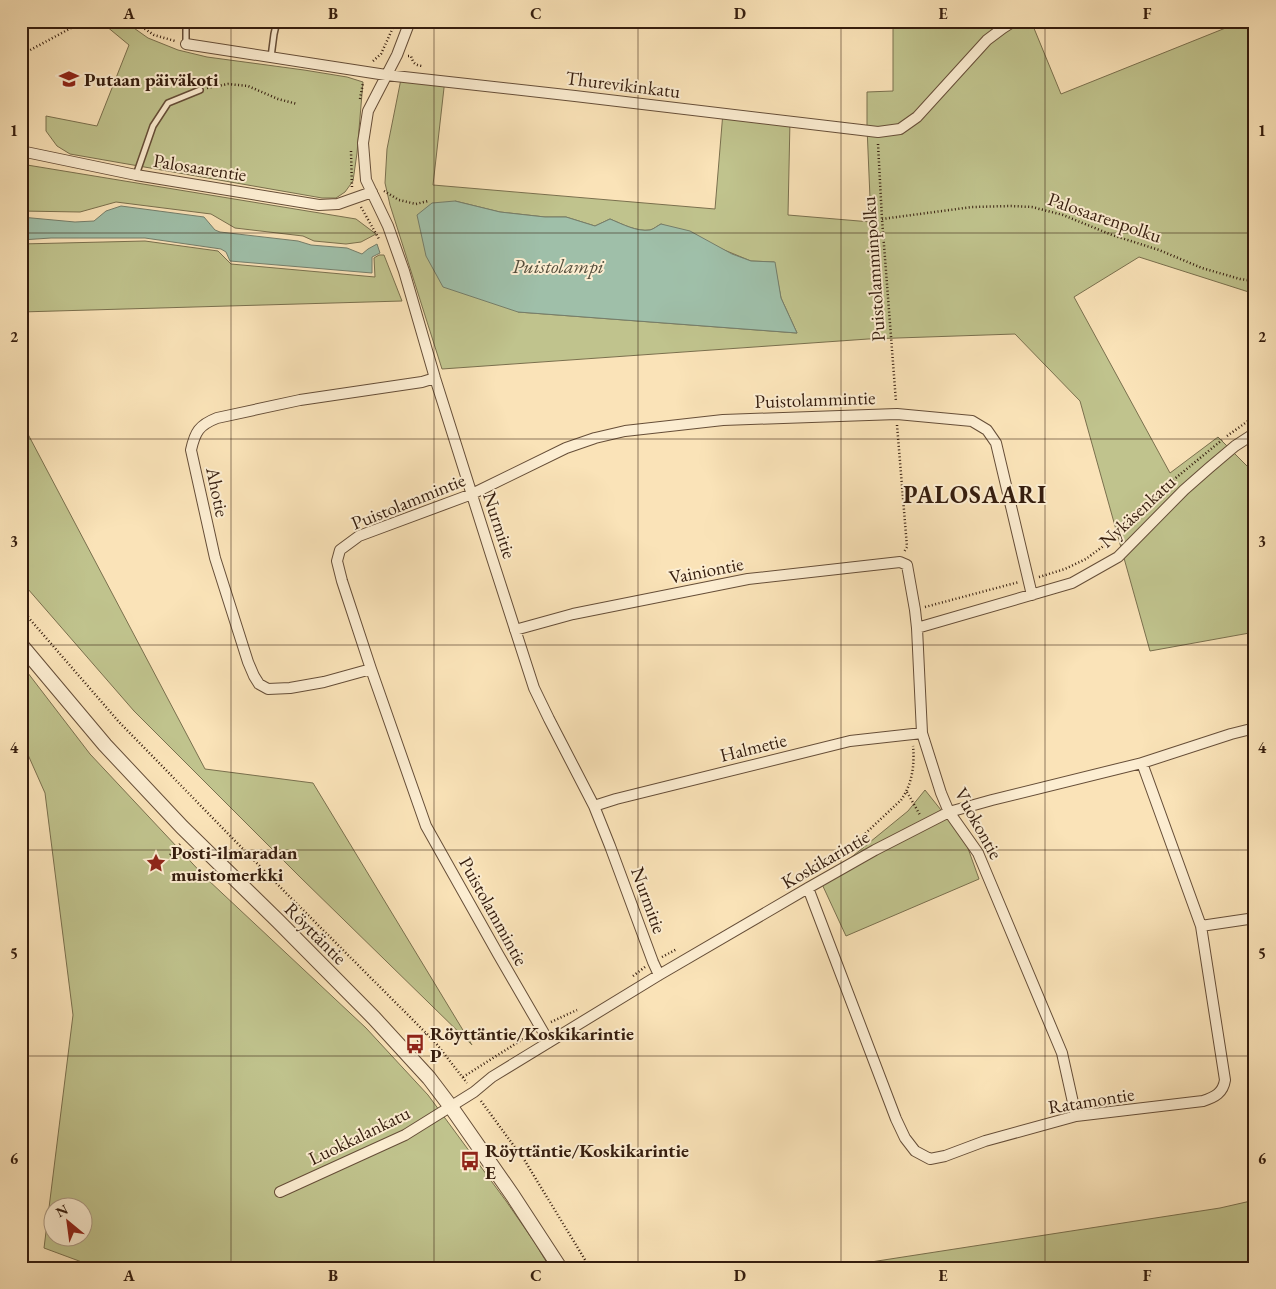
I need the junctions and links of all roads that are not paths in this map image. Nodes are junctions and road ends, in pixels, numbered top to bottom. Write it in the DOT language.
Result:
graph roads {
  1 [pos="186,21"];
  2 [pos="277,21"];
  3 [pos="410,21"];
  4 [pos="1014,21"];
  5 [pos="186,44"];
  6 [pos="271,57"];
  7 [pos="386,75"];
  8 [pos="200,90"];
  9 [pos="21,150"];
  10 [pos="136,174"];
  11 [pos="372,192"];
  12 [pos="435,378"];
  13 [pos="1255,433"];
  14 [pos="472,494"];
  15 [pos="903,564"];
  16 [pos="1032,594"];
  17 [pos="917,628"];
  18 [pos="515,630"];
  19 [pos="21,645"];
  20 [pos="370,669"];
  21 [pos="1255,728"];
  22 [pos="917,734"];
  23 [pos="1142,763"];
  24 [pos="594,806"];
  25 [pos="949,812"];
  26 [pos="808,888"];
  27 [pos="1255,918"];
  28 [pos="1200,926"];
  29 [pos="659,975"];
  30 [pos="549,1042"];
  31 [pos="451,1106"];
  32 [pos="1076,1116"];
  33 [pos="280,1192"];
  34 [pos="560,1268"];
  1 -- 5 [label="lane"];
  2 -- 6 [label="lane"];
  3 -- 7 [label="street, Nurmitie"];
  4 -- 7 [label="street, Thurevikinkatu"];
  5 -- 6 [label="street, Thurevikinkatu"];
  6 -- 7 [label="street, Thurevikinkatu"];
  7 -- 11 [label="street, Nurmitie"];
  8 -- 10 [label="lane"];
  9 -- 10 [label="street, Palosaarentie"];
  10 -- 11 [label="street, Palosaarentie"];
  11 -- 12 [label="street, Nurmitie"];
  12 -- 14 [label="street, Nurmitie"];
  12 -- 20 [label="street, Ahotie"];
  13 -- 16 [label="street, Nykäsenkatu"];
  14 -- 16 [label="street, Puistolammintie"];
  14 -- 18 [label="street, Nurmitie"];
  14 -- 20 [label="street, Puistolammintie"];
  15 -- 17 [label="street, Vuokontie"];
  15 -- 18 [label="street, Vainiontie"];
  16 -- 17 [label="street, Nykäsenkatu"];
  17 -- 22 [label="street, Vuokontie"];
  18 -- 24 [label="street, Nurmitie"];
  19 -- 31 [label="street, Röyttäntie"];
  20 -- 30 [label="street, Puistolammintie"];
  21 -- 23 [label="street, Koskikarintie"];
  22 -- 24 [label="street, Halmetie"];
  22 -- 25 [label="street, Vuokontie"];
  23 -- 25 [label="street, Koskikarintie"];
  23 -- 28 [label="street, Ratamontie"];
  24 -- 29 [label="street, Nurmitie"];
  25 -- 26 [label="street, Koskikarintie"];
  25 -- 32 [label="street, Vuokontie"];
  26 -- 29 [label="street, Koskikarintie"];
  26 -- 32 [label="street, Ratamontie"];
  27 -- 28 [label="street"];
  28 -- 32 [label="street, Ratamontie"];
  29 -- 30 [label="street, Koskikarintie"];
  30 -- 31 [label="street, Koskikarintie"];
  31 -- 33 [label="street, Luokkalankatu"];
  31 -- 34 [label="street, Röyttäntie"];
}
